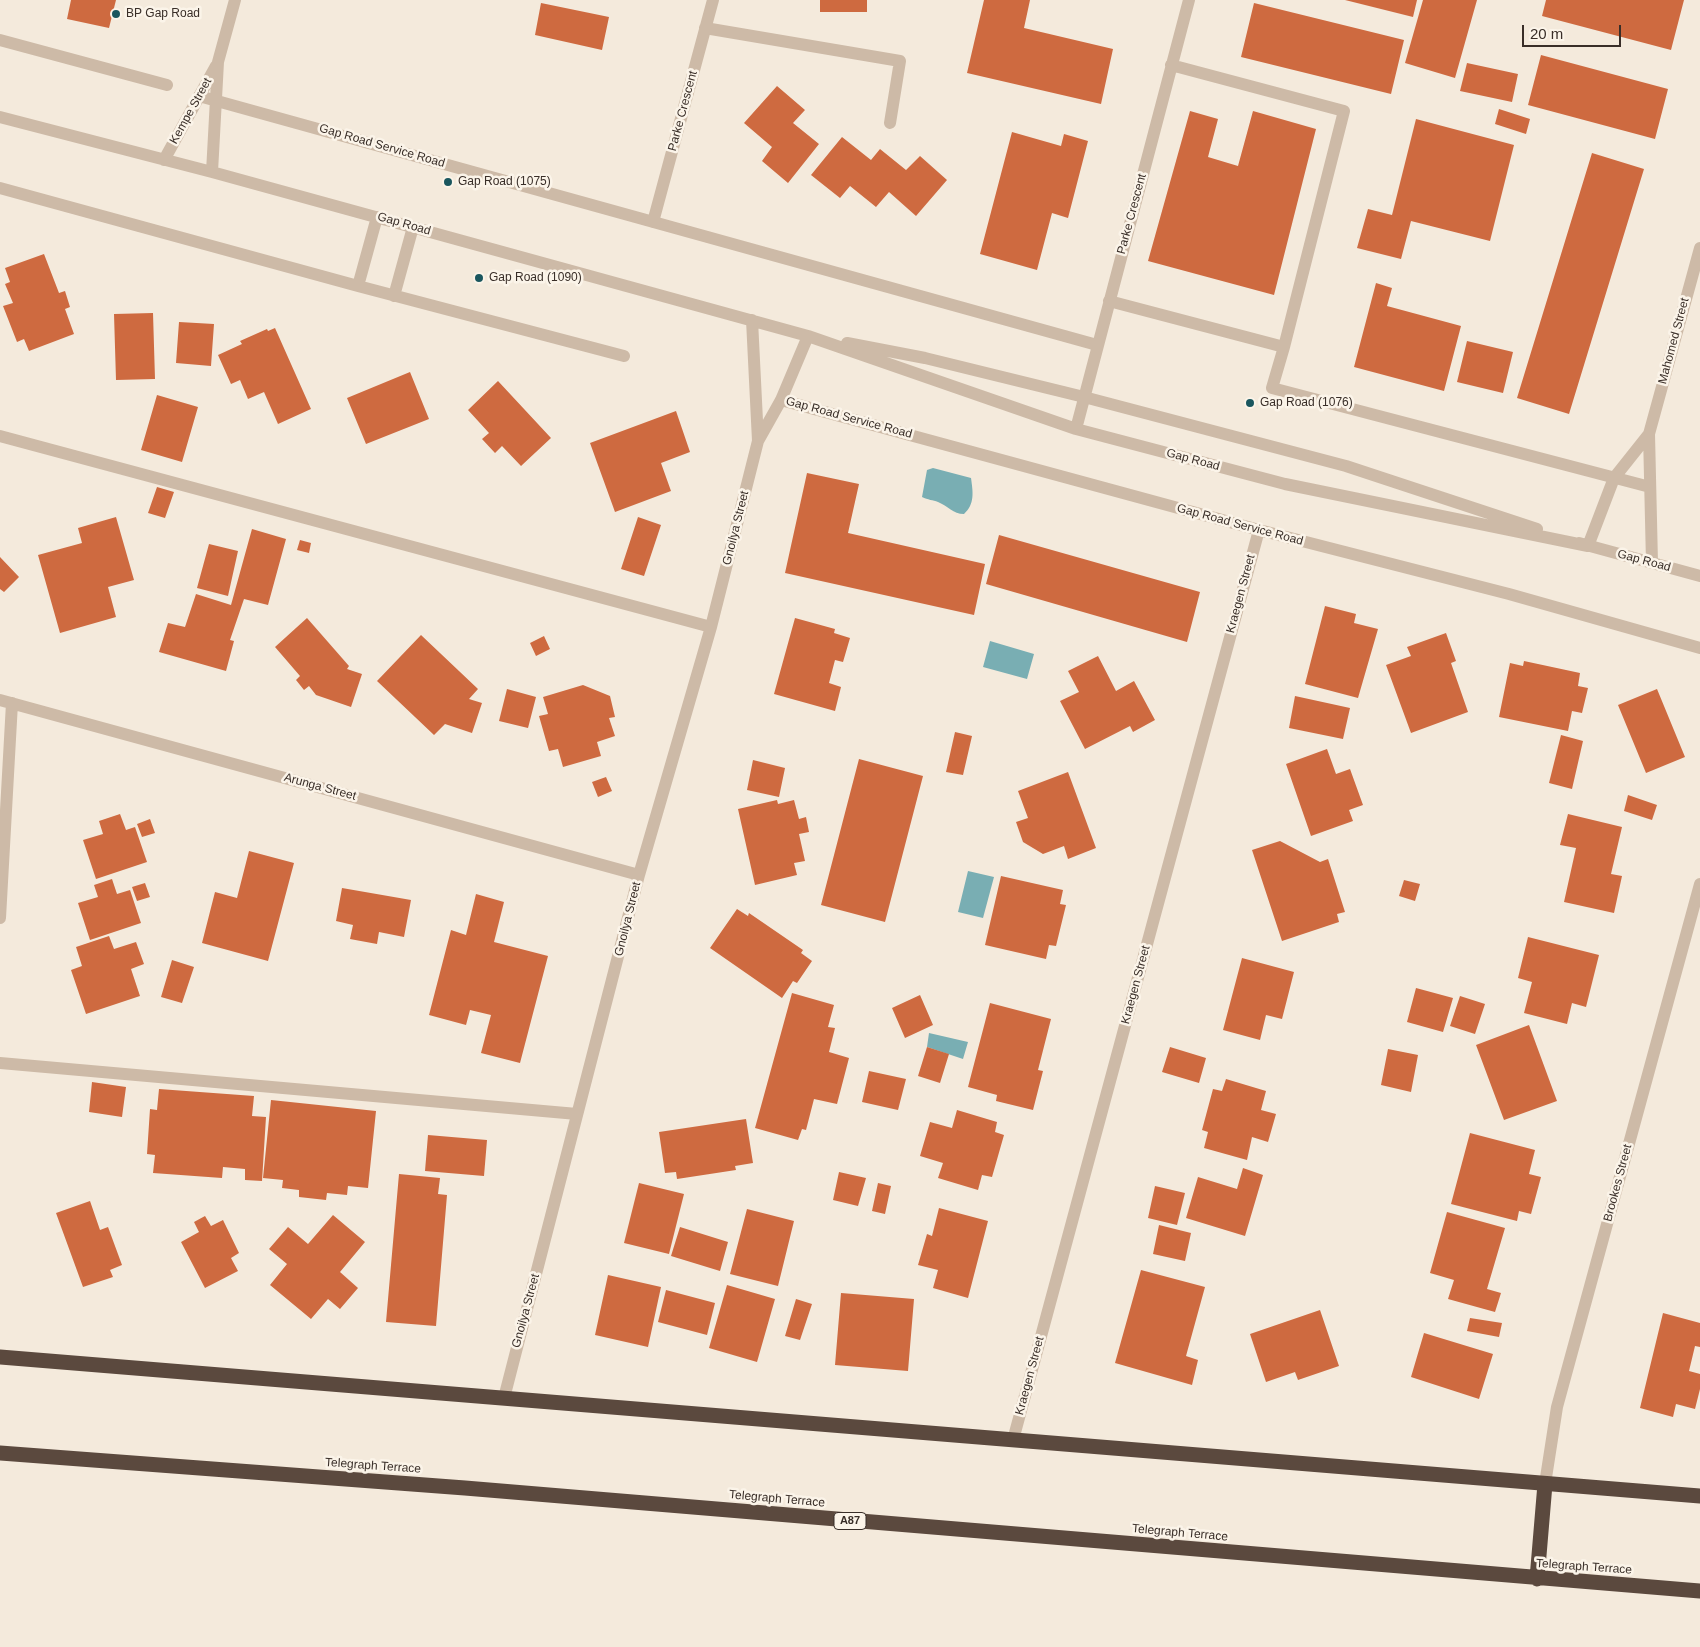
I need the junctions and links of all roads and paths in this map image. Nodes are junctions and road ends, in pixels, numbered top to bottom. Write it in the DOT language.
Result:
graph roads {
  1 [pos="235,0"];
  2 [pos="713,0"];
  3 [pos="1189,0"];
  4 [pos="705,28"];
  5 [pos="0,40"];
  6 [pos="218,62"];
  7 [pos="1172,65"];
  8 [pos="167,85"];
  9 [pos="199,96"];
  10 [pos="216,100"];
  11 [pos="0,116"];
  12 [pos="890,123"];
  13 [pos="164,160"];
  14 [pos="212,172"];
  15 [pos="0,188"];
  16 [pos="377,217"];
  17 [pos="653,222"];
  18 [pos="413,227"];
  19 [pos="1700,248"];
  20 [pos="358,286"];
  21 [pos="394,296"];
  22 [pos="1109,301"];
  23 [pos="752,320"];
  24 [pos="808,336"];
  25 [pos="1096,345"];
  26 [pos="1284,347"];
  27 [pos="624,356"];
  28 [pos="1084,397"];
  29 [pos="781,400"];
  30 [pos="1076,429"];
  31 [pos="1649,434"];
  32 [pos="0,436"];
  33 [pos="758,441"];
  34 [pos="1614,478"];
  35 [pos="1650,487"];
  36 [pos="1258,530"];
  37 [pos="1588,546"];
  38 [pos="1652,563"];
  39 [pos="1700,576"];
  40 [pos="711,627"];
  41 [pos="1700,648"];
  42 [pos="6,702"];
  43 [pos="639,875"];
  44 [pos="1700,884"];
  45 [pos="0,918"];
  46 [pos="0,1063"];
  47 [pos="577,1114"];
  48 [pos="0,1358"];
  49 [pos="504,1398"];
  50 [pos="1013,1440"];
  51 [pos="0,1453"];
  52 [pos="1545,1484"];
  53 [pos="1700,1496"];
  54 [pos="1537,1579"];
  55 [pos="1700,1591"];
  1 -- 6 [label="street, Kempe Street"];
  2 -- 4 [label="street, Parke Crescent"];
  3 -- 7 [label="street, Parke Crescent"];
  4 -- 12 [label="street"];
  4 -- 17 [label="street, Parke Crescent"];
  5 -- 8 [label="street"];
  6 -- 9 [label="street, Kempe Street"];
  6 -- 10 [label="street, Kempe Street"];
  7 -- 22 [label="street, Parke Crescent"];
  7 -- 26 [label="street"];
  9 -- 10 [label="street, Gap Road Service Road"];
  9 -- 13 [label="street, Kempe Street"];
  10 -- 14 [label="street, Kempe Street"];
  10 -- 17 [label="street, Gap Road Service Road"];
  11 -- 13 [label="street, Gap Road"];
  13 -- 14 [label="street, Gap Road"];
  14 -- 16 [label="street, Gap Road"];
  15 -- 20 [label="street"];
  16 -- 18 [label="street, Gap Road"];
  16 -- 20 [label="street"];
  17 -- 25 [label="street, Gap Road Service Road"];
  18 -- 21 [label="street"];
  18 -- 23 [label="street, Gap Road"];
  19 -- 31 [label="street, Mahomed Street"];
  20 -- 21 [label="street"];
  21 -- 27 [label="street"];
  22 -- 25 [label="street, Parke Crescent"];
  22 -- 26 [label="street"];
  23 -- 24 [label="street, Gap Road"];
  23 -- 33 [label="street, Gnoilya Street"];
  24 -- 28 [label="street, Gap Road"];
  24 -- 29 [label="street, Gnoilya Street"];
  24 -- 30 [label="street, Gap Road"];
  25 -- 28 [label="street, Parke Crescent"];
  26 -- 34 [label="street"];
  28 -- 30 [label="street, Parke Crescent"];
  28 -- 37 [label="street, Gap Road"];
  29 -- 33 [label="street, Gnoilya Street"];
  29 -- 36 [label="street, Gap Road Service Road"];
  30 -- 37 [label="street, Gap Road"];
  31 -- 34 [label="street, Mahomed Street"];
  31 -- 35 [label="street, Mahomed Street"];
  32 -- 40 [label="street"];
  33 -- 40 [label="street, Gnoilya Street"];
  34 -- 35 [label="street"];
  34 -- 37 [label="street, Mahomed Street"];
  35 -- 38 [label="street, Mahomed Street"];
  36 -- 41 [label="street, Gap Road Service Road"];
  36 -- 50 [label="street, Kraegen Street"];
  37 -- 38 [label="street, Gap Road"];
  38 -- 39 [label="street, Gap Road"];
  40 -- 43 [label="street, Gnoilya Street"];
  42 -- 43 [label="street, Arunga Street"];
  42 -- 45 [label="street"];
  43 -- 47 [label="street, Gnoilya Street"];
  44 -- 52 [label="street, Brookes Street"];
  46 -- 47 [label="street"];
  47 -- 49 [label="street, Gnoilya Street"];
  48 -- 49 [label="highway"];
  49 -- 50 [label="highway"];
  50 -- 52 [label="highway"];
  51 -- 54 [label="highway, Telegraph Terrace / A87"];
  52 -- 53 [label="highway"];
  52 -- 54 [label="highway"];
  54 -- 55 [label="highway, Telegraph Terrace / A87"];
}
